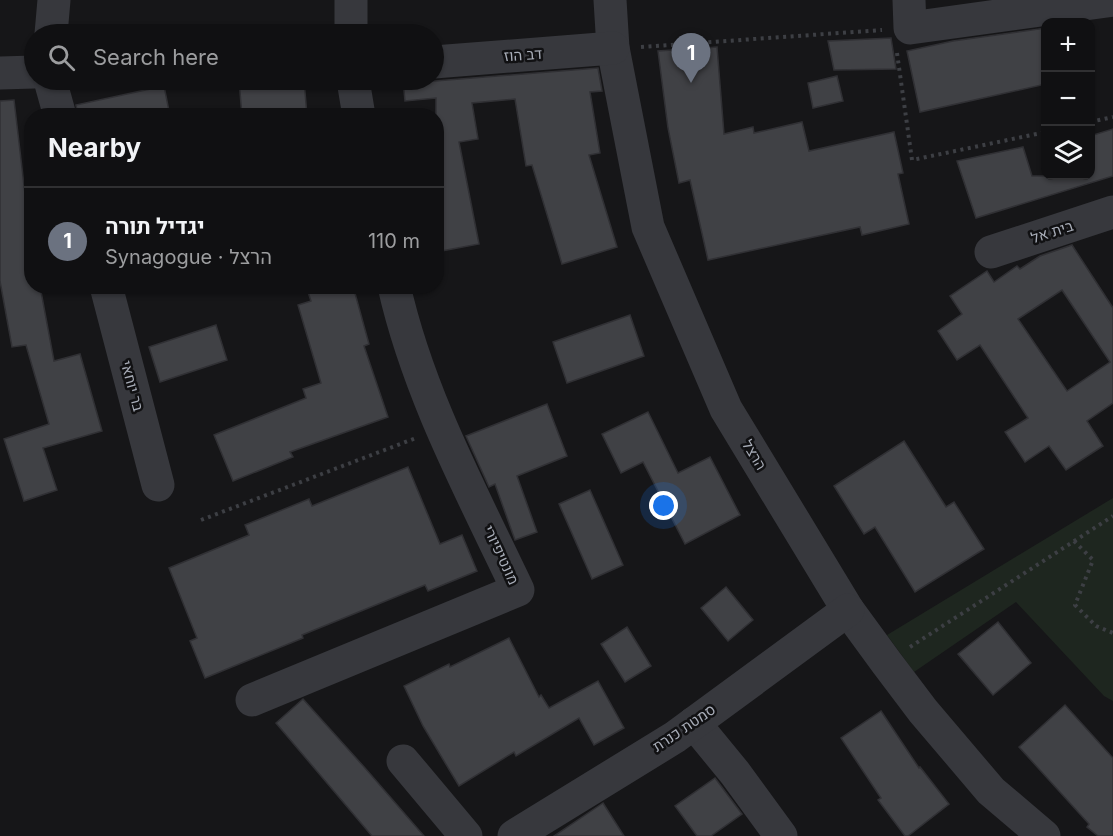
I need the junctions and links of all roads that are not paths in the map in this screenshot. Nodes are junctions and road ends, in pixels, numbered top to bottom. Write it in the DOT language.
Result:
graph roads {
  1 [pos="54,0"];
  2 [pos="351,0"];
  3 [pos="610,0"];
  4 [pos="1113,0"];
  5 [pos="904,19"];
  6 [pos="52,24"];
  7 [pos="351,24"];
  8 [pos="613,48"];
  9 [pos="444,61"];
  10 [pos="24,72"];
  11 [pos="0,73"];
  12 [pos="53,90"];
  13 [pos="355,90"];
  14 [pos="58,108"];
  15 [pos="358,108"];
  16 [pos="1113,212"];
  17 [pos="991,252"];
  18 [pos="108,294"];
  19 [pos="396,294"];
  20 [pos="158,485"];
  21 [pos="848,610"];
  22 [pos="252,700"];
  23 [pos="694,723"];
  24 [pos="403,761"];
  25 [pos="466,836"];
  26 [pos="514,836"];
  27 [pos="782,836"];
  28 [pos="1044,836"];
  1 -- 6 [label="street"];
  2 -- 7 [label="street"];
  3 -- 8 [label="street, הרצל"];
  4 -- 5 [label="street"];
  8 -- 9 [label="street, דב הוז"];
  8 -- 21 [label="street, הרצל"];
  10 -- 11 [label="street"];
  12 -- 14 [label="street"];
  13 -- 15 [label="street"];
  16 -- 17 [label="street, בית אל"];
  18 -- 20 [label="street, בר יוחאי"];
  19 -- 22 [label="street, מונטיפיורי"];
  21 -- 23 [label="street, סמטת כנרת"];
  21 -- 28 [label="street, הרצל"];
  23 -- 26 [label="street, סמטת כנרת"];
  23 -- 27 [label="street"];
  24 -- 25 [label="street"];
}
